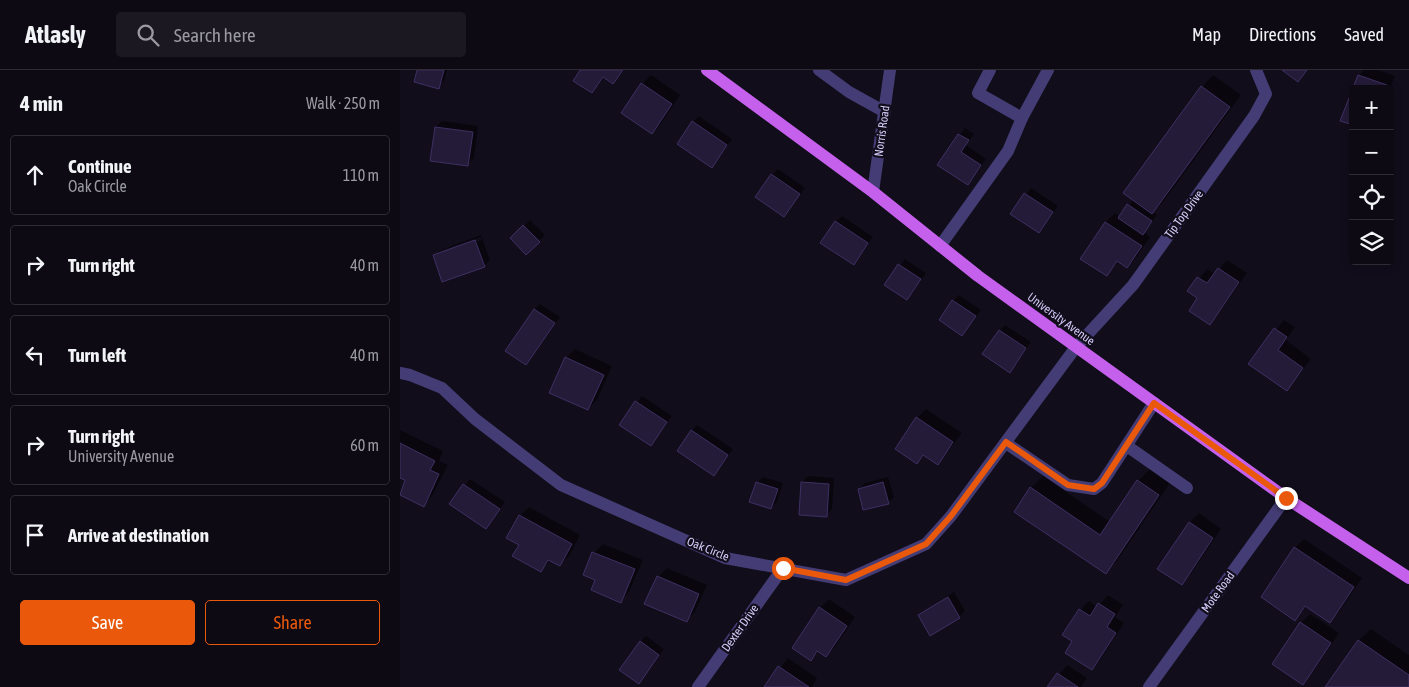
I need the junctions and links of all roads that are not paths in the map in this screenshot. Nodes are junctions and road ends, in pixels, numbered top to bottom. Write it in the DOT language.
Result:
graph roads {
  1 [pos="819,70"];
  2 [pos="890,70"];
  3 [pos="990,70"];
  4 [pos="1048,70"];
  5 [pos="1256,70"];
  6 [pos="713,72"];
  7 [pos="885,112"];
  8 [pos="1022,118"];
  9 [pos="873,192"];
  10 [pos="940,246"];
  11 [pos="1076,347"];
  12 [pos="400,373"];
  13 [pos="1154,403"];
  14 [pos="1006,442"];
  15 [pos="1127,446"];
  16 [pos="1187,488"];
  17 [pos="1286,498"];
  18 [pos="783,568"];
  19 [pos="1409,578"];
  20 [pos="698,687"];
  21 [pos="1149,687"];
  1 -- 7 [label="street"];
  2 -- 7 [label="street, Norris Road"];
  3 -- 8 [label="street"];
  4 -- 8 [label="street"];
  5 -- 11 [label="street, Tip Top Drive"];
  6 -- 9 [label="main road, University Avenue"];
  7 -- 9 [label="street, Norris Road"];
  8 -- 10 [label="street"];
  9 -- 10 [label="main road, University Avenue"];
  10 -- 11 [label="main road, University Avenue"];
  11 -- 13 [label="main road, University Avenue"];
  11 -- 14 [label="street, Oak Circle"];
  12 -- 18 [label="street, Oak Circle"];
  13 -- 15 [label="street"];
  13 -- 17 [label="main road, University Avenue"];
  14 -- 15 [label="street"];
  14 -- 18 [label="street, Oak Circle"];
  15 -- 16 [label="street"];
  17 -- 19 [label="main road, University Avenue"];
  17 -- 21 [label="street, Mote Road"];
  18 -- 20 [label="street, Dexter Drive"];
}
